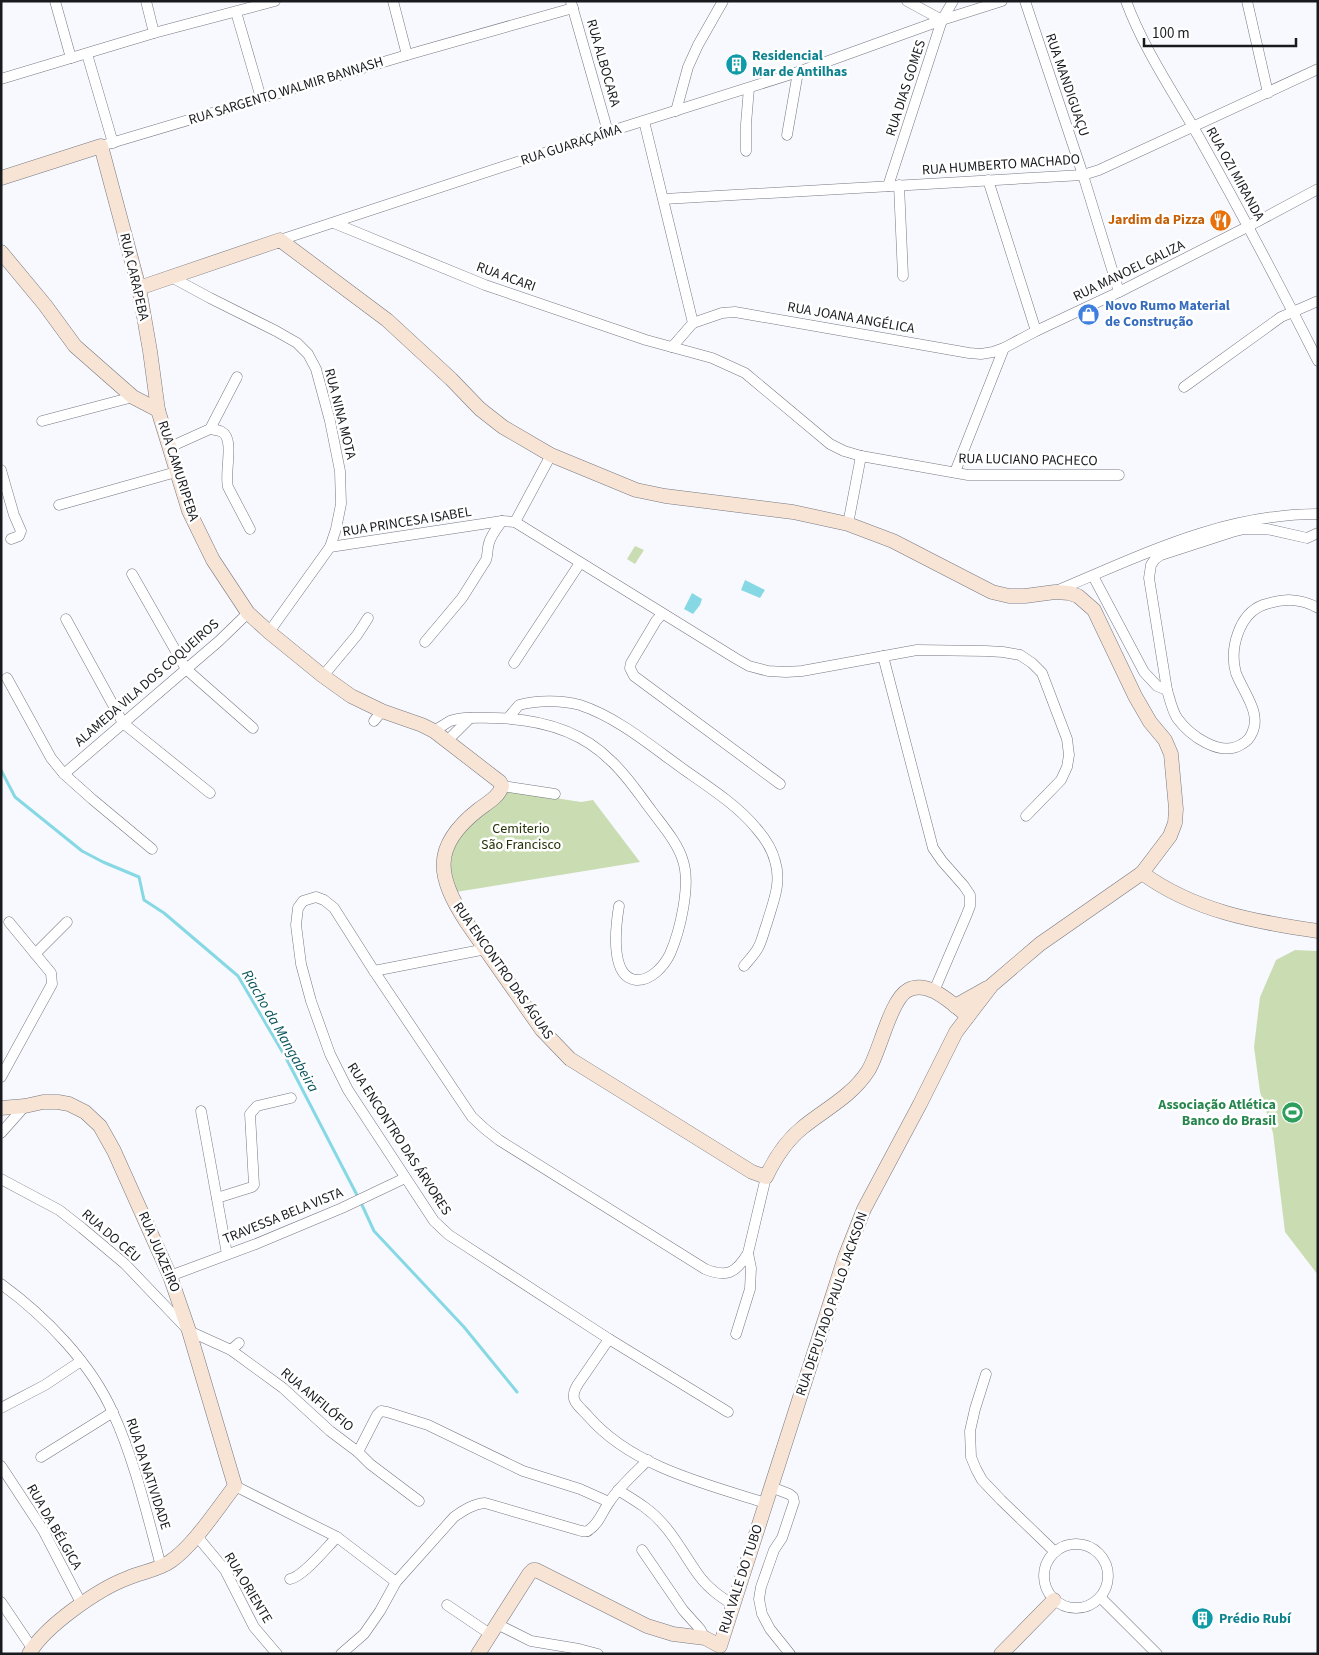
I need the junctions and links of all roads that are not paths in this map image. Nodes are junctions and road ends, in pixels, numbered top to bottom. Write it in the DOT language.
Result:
graph roads {
  1 [pos="55,1"];
  2 [pos="146,1"];
  3 [pos="275,1"];
  4 [pos="393,1"];
  5 [pos="723,1"];
  6 [pos="907,1"];
  7 [pos="953,1"];
  8 [pos="1002,1"];
  9 [pos="1025,1"];
  10 [pos="1126,1"];
  11 [pos="1247,1"];
  12 [pos="572,4"];
  13 [pos="236,12"];
  14 [pos="942,20"];
  15 [pos="154,33"];
  16 [pos="88,54"];
  17 [pos="407,55"];
  18 [pos="71,58"];
  19 [pos="1318,69"];
  20 [pos="798,72"];
  21 [pos="1,79"];
  22 [pos="749,88"];
  23 [pos="1268,93"];
  24 [pos="261,98"];
  25 [pos="676,111"];
  26 [pos="644,121"];
  27 [pos="1192,126"];
  28 [pos="608,132"];
  29 [pos="787,135"];
  30 [pos="107,144"];
  31 [pos="746,151"];
  32 [pos="1083,175"];
  33 [pos="1,178"];
  34 [pos="988,180"];
  35 [pos="894,185"];
  36 [pos="1318,188"];
  37 [pos="664,200"];
  38 [pos="334,223"];
  39 [pos="1249,226"];
  40 [pos="280,240"];
  41 [pos="2,253"];
  42 [pos="903,276"];
  43 [pos="173,278"];
  44 [pos="139,288"];
  45 [pos="1119,292"];
  46 [pos="1318,301"];
  47 [pos="1293,312"];
  48 [pos="693,323"];
  49 [pos="1036,330"];
  50 [pos="672,347"];
  51 [pos="1004,348"];
  52 [pos="1318,361"];
  53 [pos="237,377"];
  54 [pos="1184,387"];
  55 [pos="133,396"];
  56 [pos="158,410"];
  57 [pos="42,421"];
  58 [pos="210,429"];
  59 [pos="170,447"];
  60 [pos="551,455"];
  61 [pos="861,456"];
  62 [pos="1,470"];
  63 [pos="176,472"];
  64 [pos="955,472"];
  65 [pos="1118,475"];
  66 [pos="58,505"];
  67 [pos="1318,514"];
  68 [pos="502,521"];
  69 [pos="515,522"];
  70 [pos="848,524"];
  71 [pos="250,530"];
  72 [pos="1318,533"];
  73 [pos="12,539"];
  74 [pos="330,547"];
  75 [pos="580,563"];
  76 [pos="132,574"];
  77 [pos="1093,576"];
  78 [pos="1055,592"];
  79 [pos="1318,608"];
  80 [pos="248,613"];
  81 [pos="662,614"];
  82 [pos="368,618"];
  83 [pos="66,619"];
  84 [pos="269,632"];
  85 [pos="425,642"];
  86 [pos="883,656"];
  87 [pos="514,663"];
  88 [pos="186,670"];
  89 [pos="323,676"];
  90 [pos="6,678"];
  91 [pos="1167,690"];
  92 [pos="470,718"];
  93 [pos="508,718"];
  94 [pos="123,723"];
  95 [pos="253,728"];
  96 [pos="434,732"];
  97 [pos="446,741"];
  98 [pos="64,774"];
  99 [pos="780,784"];
  100 [pos="502,786"];
  101 [pos="210,793"];
  102 [pos="555,794"];
  103 [pos="1026,816"];
  104 [pos="152,849"];
  105 [pos="1142,873"];
  106 [pos="619,906"];
  107 [pos="10,922"];
  108 [pos="68,922"];
  109 [pos="1318,931"];
  110 [pos="486,949"];
  111 [pos="35,954"];
  112 [pos="744,966"];
  113 [pos="374,971"];
  114 [pos="992,985"];
  115 [pos="934,991"];
  116 [pos="955,1006"];
  117 [pos="968,1016"];
  118 [pos="1,1077"];
  119 [pos="291,1098"];
  120 [pos="25,1106"];
  121 [pos="1,1108"];
  122 [pos="201,1111"];
  123 [pos="1,1133"];
  124 [pos="766,1176"];
  125 [pos="405,1178"];
  126 [pos="1,1179"];
  127 [pos="217,1198"];
  128 [pos="748,1253"];
  129 [pos="227,1254"];
  130 [pos="170,1276"];
  131 [pos="1,1284"];
  132 [pos="189,1330"];
  133 [pos="736,1334"];
  134 [pos="609,1339"];
  135 [pos="81,1361"];
  136 [pos="986,1374"];
  137 [pos="1,1408"];
  138 [pos="113,1412"];
  139 [pos="728,1412"];
  140 [pos="358,1452"];
  141 [pos="41,1457"];
  142 [pos="648,1460"];
  143 [pos="1,1466"];
  144 [pos="235,1486"];
  145 [pos="771,1487"];
  146 [pos="618,1490"];
  147 [pos="419,1501"];
  148 [pos="609,1502"];
  149 [pos="766,1503"];
  150 [pos="196,1535"];
  151 [pos="337,1537"];
  152 [pos="642,1550"];
  153 [pos="1055,1552"];
  154 [pos="162,1566"];
  155 [pos="290,1579"];
  156 [pos="396,1582"];
  157 [pos="1100,1598"];
  158 [pos="1054,1600"];
  159 [pos="1,1602"];
  160 [pos="81,1603"];
  161 [pos="447,1605"];
  162 [pos="732,1605"];
  163 [pos="494,1629"];
  164 [pos="705,1638"];
  165 [pos="718,1650"];
  166 [pos="30,1651"];
  167 [pos="276,1653"];
  168 [pos="342,1654"];
  169 [pos="478,1654"];
  170 [pos="598,1654"];
  171 [pos="790,1654"];
  172 [pos="1001,1654"];
  173 [pos="1158,1654"];
  1 -- 18 [label="street"];
  2 -- 15 [label="street"];
  3 -- 13 [label="street"];
  4 -- 17 [label="street"];
  5 -- 25 [label="street"];
  6 -- 14 [label="street"];
  7 -- 14 [label="street, RUA DIAS GOMES"];
  8 -- 14 [label="street, RUA GUARAÇAÍMA"];
  9 -- 32 [label="street, RUA MANDIGUAÇU"];
  10 -- 27 [label="street, RUA OZI MIRANDA"];
  11 -- 23 [label="street"];
  12 -- 17 [label="street, RUA SARGENTO WALMIR BANNASH"];
  12 -- 28 [label="street, RUA ALBOCARA"];
  13 -- 15 [label="street"];
  13 -- 24 [label="street"];
  14 -- 20 [label="street, RUA GUARAÇAÍMA"];
  14 -- 35 [label="street, RUA DIAS GOMES"];
  15 -- 16 [label="street"];
  16 -- 18 [label="street"];
  16 -- 30 [label="street, RUA CARAPEBA"];
  17 -- 24 [label="street, RUA SARGENTO WALMIR BANNASH"];
  18 -- 21 [label="street"];
  19 -- 23 [label="street, RUA HUMBERTO MACHADO"];
  20 -- 22 [label="street, RUA GUARAÇAÍMA"];
  20 -- 29 [label="street"];
  22 -- 25 [label="street, RUA GUARAÇAÍMA"];
  22 -- 31 [label="street"];
  23 -- 27 [label="street, RUA HUMBERTO MACHADO"];
  24 -- 30 [label="street, RUA SARGENTO WALMIR BANNASH"];
  25 -- 26 [label="street, RUA GUARAÇAÍMA"];
  26 -- 28 [label="street, RUA GUARAÇAÍMA"];
  26 -- 37 [label="street"];
  27 -- 32 [label="street, RUA HUMBERTO MACHADO"];
  27 -- 39 [label="street, RUA OZI MIRANDA"];
  28 -- 38 [label="street, RUA GUARAÇAÍMA"];
  30 -- 33 [label="main road, RUA SARGENTO WALMIR BANNASH"];
  30 -- 44 [label="main road, RUA CARAPEBA"];
  32 -- 34 [label="street, RUA HUMBERTO MACHADO"];
  32 -- 45 [label="street, RUA MANDIGUAÇU"];
  34 -- 35 [label="street, RUA HUMBERTO MACHADO"];
  34 -- 49 [label="street"];
  35 -- 37 [label="street, RUA HUMBERTO MACHADO"];
  35 -- 42 [label="street"];
  36 -- 39 [label="street, RUA MANOEL GALIZA"];
  37 -- 48 [label="street"];
  38 -- 40 [label="street, RUA GUARAÇAÍMA"];
  38 -- 50 [label="street, RUA ACARI"];
  39 -- 45 [label="street, RUA MANOEL GALIZA"];
  39 -- 47 [label="street, RUA OZI MIRANDA"];
  40 -- 43 [label="main road, RUA GUARAÇAÍMA"];
  40 -- 60 [label="main road, RUA DEPUTADO PAULO JACKSON"];
  41 -- 55 [label="main road, RUA CAMURIPEBA"];
  43 -- 44 [label="main road, RUA GUARAÇAÍMA"];
  43 -- 74 [label="street, RUA NINA MOTA"];
  44 -- 56 [label="main road, RUA CARAPEBA"];
  45 -- 49 [label="street, RUA MANOEL GALIZA"];
  46 -- 47 [label="street"];
  47 -- 52 [label="street, RUA OZI MIRANDA"];
  47 -- 54 [label="street"];
  48 -- 50 [label="street"];
  48 -- 51 [label="street, RUA JOANA ANGÉLICA"];
  49 -- 51 [label="street, RUA MANOEL GALIZA"];
  50 -- 61 [label="street, RUA LUCIANO PACHECO"];
  51 -- 64 [label="street"];
  53 -- 58 [label="street"];
  55 -- 56 [label="main road, RUA CAMURIPEBA"];
  55 -- 57 [label="street"];
  56 -- 59 [label="main road, RUA CAMURIPEBA"];
  58 -- 59 [label="street"];
  58 -- 71 [label="street"];
  59 -- 63 [label="main road, RUA CAMURIPEBA"];
  60 -- 69 [label="street"];
  60 -- 70 [label="main road, RUA DEPUTADO PAULO JACKSON"];
  61 -- 64 [label="street, RUA LUCIANO PACHECO"];
  61 -- 70 [label="street"];
  62 -- 73 [label="street"];
  63 -- 66 [label="street"];
  63 -- 80 [label="main road, RUA CAMURIPEBA"];
  64 -- 65 [label="street, RUA LUCIANO PACHECO"];
  67 -- 77 [label="street"];
  68 -- 69 [label="street, RUA PRINCESA ISABEL"];
  68 -- 74 [label="street, RUA PRINCESA ISABEL"];
  68 -- 85 [label="street"];
  69 -- 75 [label="street, RUA PRINCESA ISABEL"];
  70 -- 78 [label="main road, RUA DEPUTADO PAULO JACKSON"];
  72 -- 91 [label="street"];
  74 -- 84 [label="street, RUA PRINCESA ISABEL"];
  75 -- 81 [label="street, RUA PRINCESA ISABEL"];
  75 -- 87 [label="street"];
  76 -- 88 [label="street"];
  77 -- 78 [label="street"];
  77 -- 91 [label="street"];
  78 -- 105 [label="main road, RUA DEPUTADO PAULO JACKSON"];
  79 -- 91 [label="street"];
  80 -- 84 [label="main road, RUA CAMURIPEBA"];
  80 -- 88 [label="street, ALAMEDA VILA DOS COQUEIROS"];
  81 -- 86 [label="street, RUA PRINCESA ISABEL"];
  81 -- 99 [label="street"];
  82 -- 89 [label="street"];
  83 -- 94 [label="street"];
  84 -- 89 [label="main road, RUA CAMURIPEBA"];
  86 -- 103 [label="street, RUA PRINCESA ISABEL"];
  86 -- 115 [label="street"];
  88 -- 94 [label="street, ALAMEDA VILA DOS COQUEIROS"];
  88 -- 95 [label="street"];
  89 -- 96 [label="main road, RUA CAMURIPEBA"];
  90 -- 98 [label="street"];
  92 -- 93 [label="street"];
  92 -- 96 [label="street"];
  92 -- 97 [label="street"];
  93 -- 106 [label="street"];
  93 -- 112 [label="street"];
  94 -- 98 [label="street, ALAMEDA VILA DOS COQUEIROS"];
  94 -- 101 [label="street"];
  96 -- 97 [label="main road, RUA CAMURIPEBA"];
  97 -- 100 [label="main road, RUA CAMURIPEBA"];
  98 -- 104 [label="street"];
  100 -- 102 [label="street"];
  100 -- 110 [label="main road, RUA ENCONTRO DAS ÁGUAS"];
  105 -- 109 [label="main road"];
  105 -- 114 [label="main road, RUA DEPUTADO PAULO JACKSON"];
  107 -- 111 [label="street"];
  108 -- 111 [label="street"];
  110 -- 113 [label="street"];
  110 -- 124 [label="main road, RUA ENCONTRO DAS ÁGUAS"];
  111 -- 118 [label="street"];
  113 -- 125 [label="street, RUA ENCONTRO DAS ÁRVORES"];
  113 -- 128 [label="street, RUA ENCONTRO DAS ÁRVORES"];
  114 -- 116 [label="main road, RUA DEPUTADO PAULO JACKSON"];
  114 -- 117 [label="main road, RUA DEPUTADO PAULO JACKSON"];
  115 -- 116 [label="main road"];
  115 -- 124 [label="main road"];
  116 -- 117 [label="main road"];
  117 -- 145 [label="main road, RUA DEPUTADO PAULO JACKSON"];
  119 -- 127 [label="street"];
  120 -- 121 [label="main road, RUA JUAZEIRO"];
  120 -- 123 [label="street"];
  120 -- 130 [label="main road, RUA JUAZEIRO"];
  122 -- 127 [label="street"];
  124 -- 128 [label="street"];
  125 -- 129 [label="street, TRAVESSA BELA VISTA"];
  125 -- 134 [label="street, RUA ENCONTRO DAS ÁRVORES"];
  126 -- 132 [label="street, RUA DO CÉU"];
  127 -- 129 [label="street"];
  128 -- 133 [label="street"];
  129 -- 130 [label="street, TRAVESSA BELA VISTA"];
  130 -- 132 [label="main road, RUA JUAZEIRO"];
  131 -- 135 [label="street, RUA DA NATIVIDADE"];
  132 -- 140 [label="street, RUA ANFILÓFIO"];
  132 -- 144 [label="main road, RUA JUAZEIRO"];
  134 -- 139 [label="street, RUA ENCONTRO DAS ÁRVORES"];
  134 -- 142 [label="street"];
  135 -- 137 [label="street"];
  135 -- 138 [label="street, RUA DA NATIVIDADE"];
  136 -- 153 [label="street"];
  138 -- 141 [label="street"];
  138 -- 154 [label="street, RUA DA NATIVIDADE"];
  140 -- 147 [label="street, RUA ANFILÓFIO"];
  140 -- 148 [label="street"];
  142 -- 146 [label="street"];
  142 -- 149 [label="street"];
  143 -- 160 [label="street, RUA DA BÉLGICA"];
  144 -- 150 [label="main road"];
  144 -- 151 [label="street"];
  145 -- 149 [label="main road, RUA DEPUTADO PAULO JACKSON"];
  145 -- 171 [label="street"];
  146 -- 148 [label="street"];
  146 -- 162 [label="street"];
  148 -- 156 [label="street"];
  149 -- 162 [label="main road, RUA VALE DO TUBO"];
  150 -- 154 [label="main road"];
  150 -- 167 [label="street, RUA ORIENTE"];
  151 -- 155 [label="street"];
  151 -- 156 [label="street"];
  152 -- 164 [label="street"];
  153 -- 157 [label="street"];
  153 -- 158 [label="street"];
  154 -- 160 [label="main road"];
  156 -- 168 [label="street"];
  157 -- 158 [label="street"];
  157 -- 173 [label="street"];
  158 -- 172 [label="main road"];
  159 -- 166 [label="street"];
  160 -- 166 [label="main road"];
  161 -- 163 [label="street"];
  162 -- 165 [label="main road, RUA VALE DO TUBO"];
  163 -- 164 [label="main road"];
  163 -- 169 [label="main road"];
  163 -- 170 [label="street"];
  164 -- 165 [label="main road"];
}
